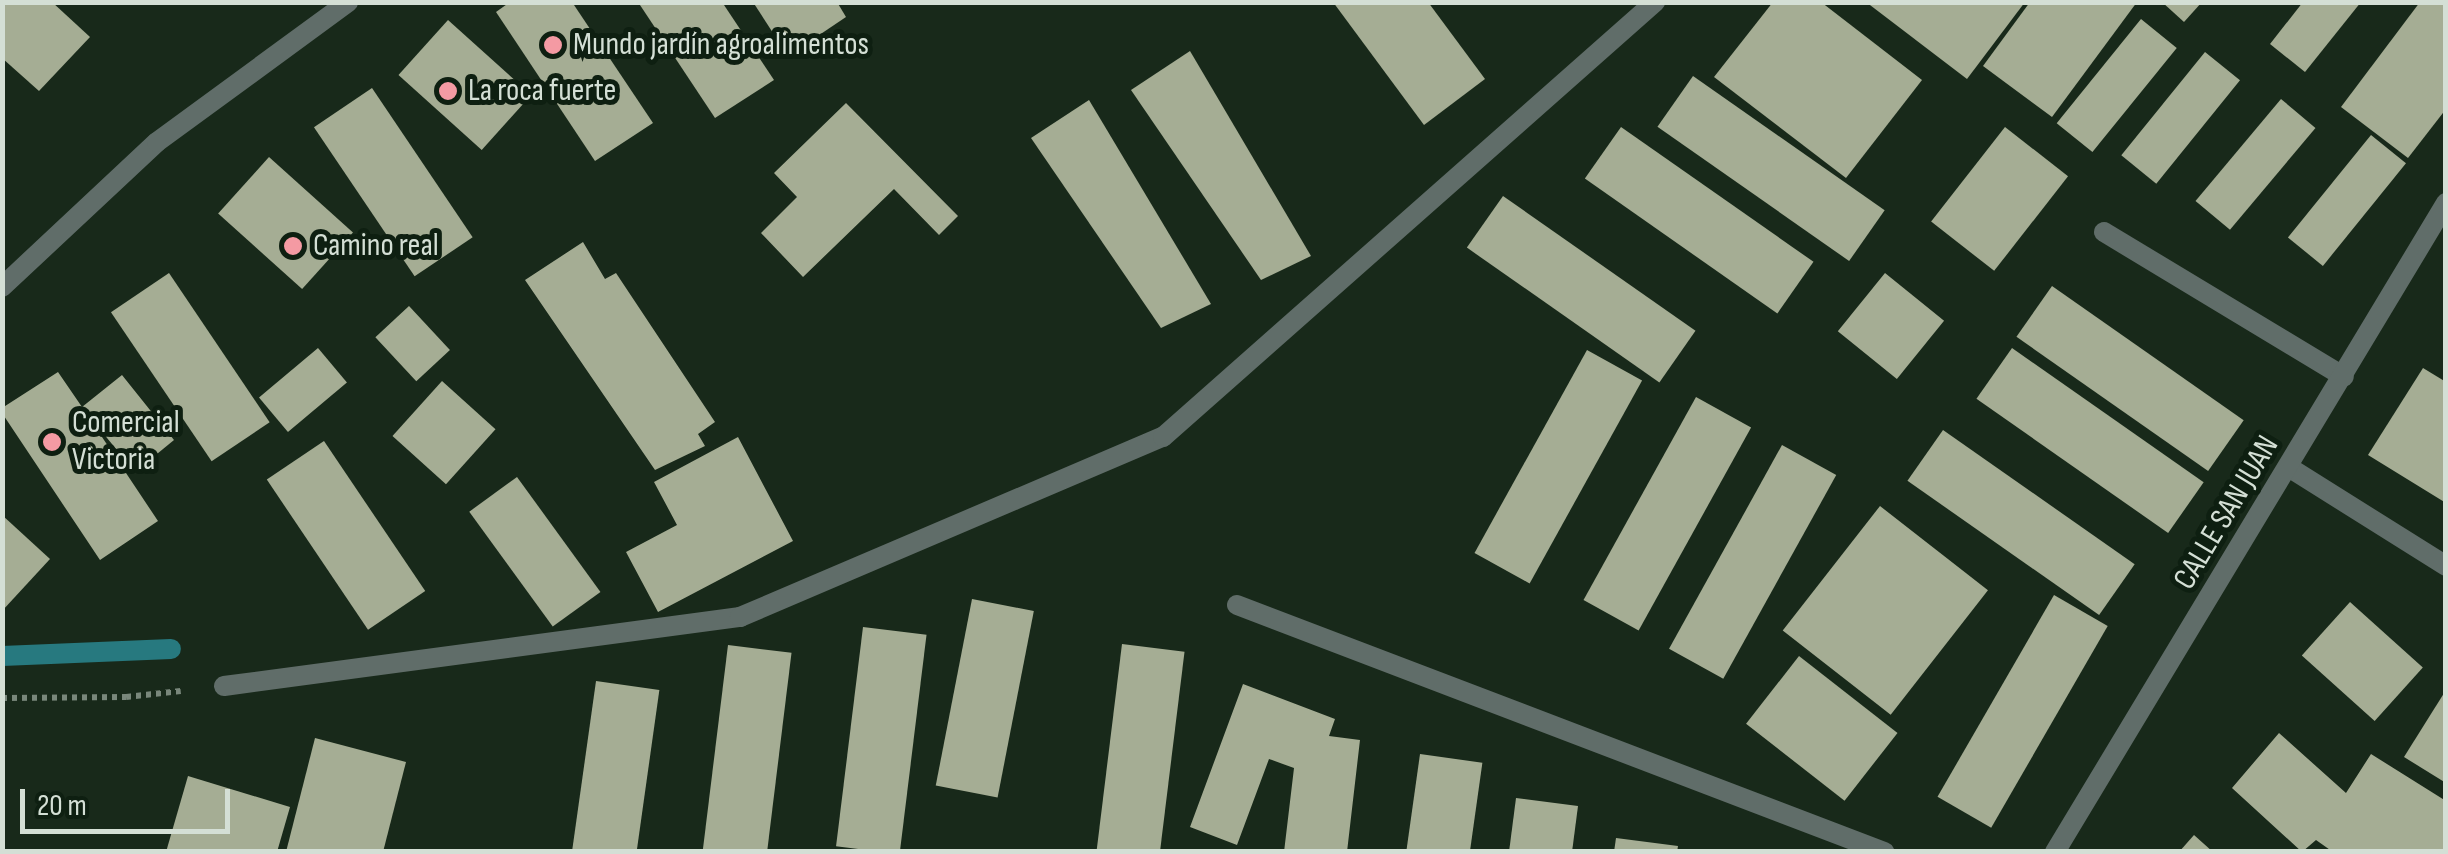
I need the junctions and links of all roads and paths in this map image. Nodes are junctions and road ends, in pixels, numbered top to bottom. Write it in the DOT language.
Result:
graph roads {
  1 [pos="348,2"];
  2 [pos="1655,2"];
  3 [pos="2446,203"];
  4 [pos="2104,232"];
  5 [pos="2,287"];
  6 [pos="2344,377"];
  7 [pos="2290,468"];
  8 [pos="2446,566"];
  9 [pos="1237,605"];
  10 [pos="224,686"];
  11 [pos="2,698"];
  12 [pos="1884,852"];
  13 [pos="2055,852"];
  1 -- 5 [label="street"];
  2 -- 10 [label="street"];
  3 -- 6 [label="street, CALLE SAN JUAN"];
  4 -- 6 [label="street"];
  6 -- 7 [label="street, CALLE SAN JUAN"];
  7 -- 8 [label="street"];
  7 -- 13 [label="street, CALLE SAN JUAN"];
  9 -- 12 [label="street"];
  10 -- 11 [label="path"];
}
